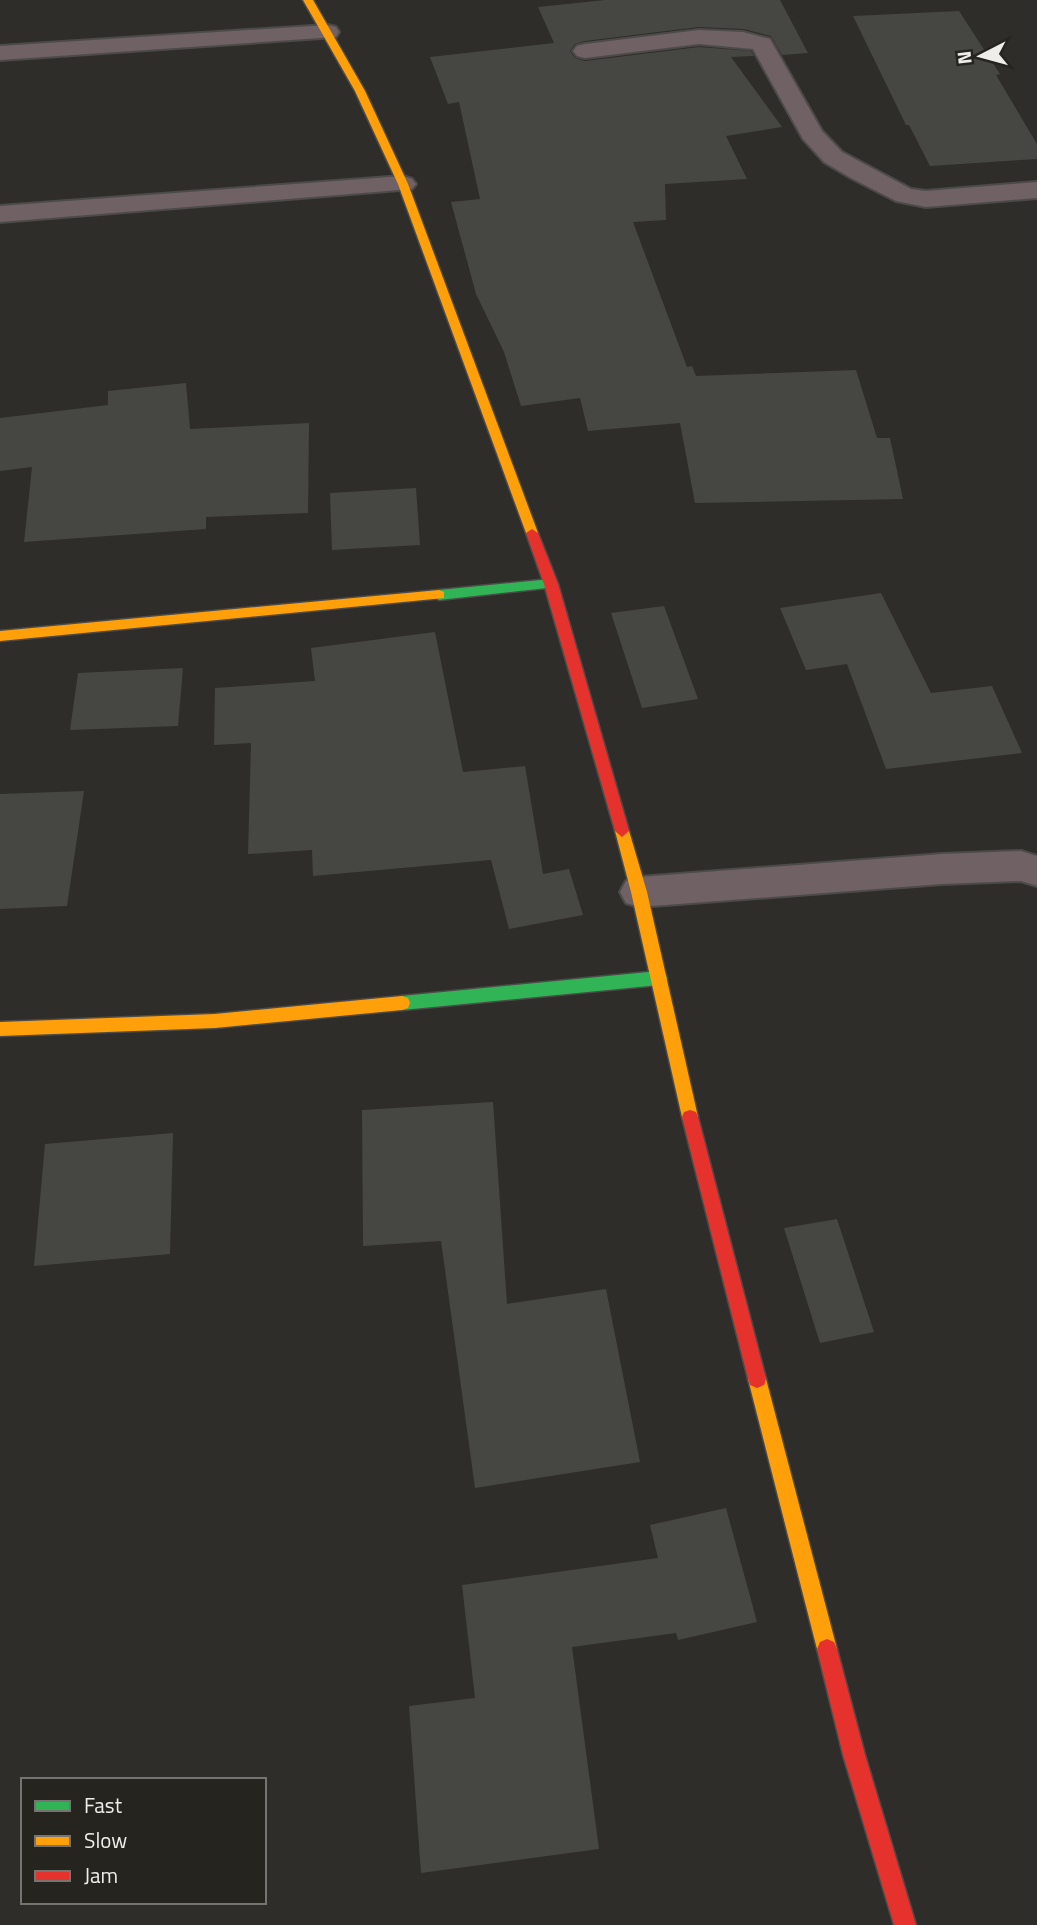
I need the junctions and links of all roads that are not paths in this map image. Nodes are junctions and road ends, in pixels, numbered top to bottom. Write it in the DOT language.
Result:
graph roads {
  1 [pos="308,0"];
  2 [pos="328,32"];
  3 [pos="585,51"];
  4 [pos="0,53"];
  5 [pos="403,184"];
  6 [pos="1037,190"];
  7 [pos="0,214"];
  8 [pos="551,584"];
  9 [pos="0,636"];
  10 [pos="1037,872"];
  11 [pos="639,891"];
  12 [pos="659,978"];
  13 [pos="0,1029"];
  14 [pos="905,1925"];
  1 -- 2 [label="street"];
  2 -- 4 [label="street"];
  2 -- 5 [label="street"];
  3 -- 6 [label="street"];
  5 -- 7 [label="street"];
  5 -- 8 [label="street"];
  8 -- 9 [label="street"];
  8 -- 11 [label="street"];
  10 -- 11 [label="street"];
  11 -- 12 [label="street"];
  12 -- 13 [label="street"];
  12 -- 14 [label="street"];
}
